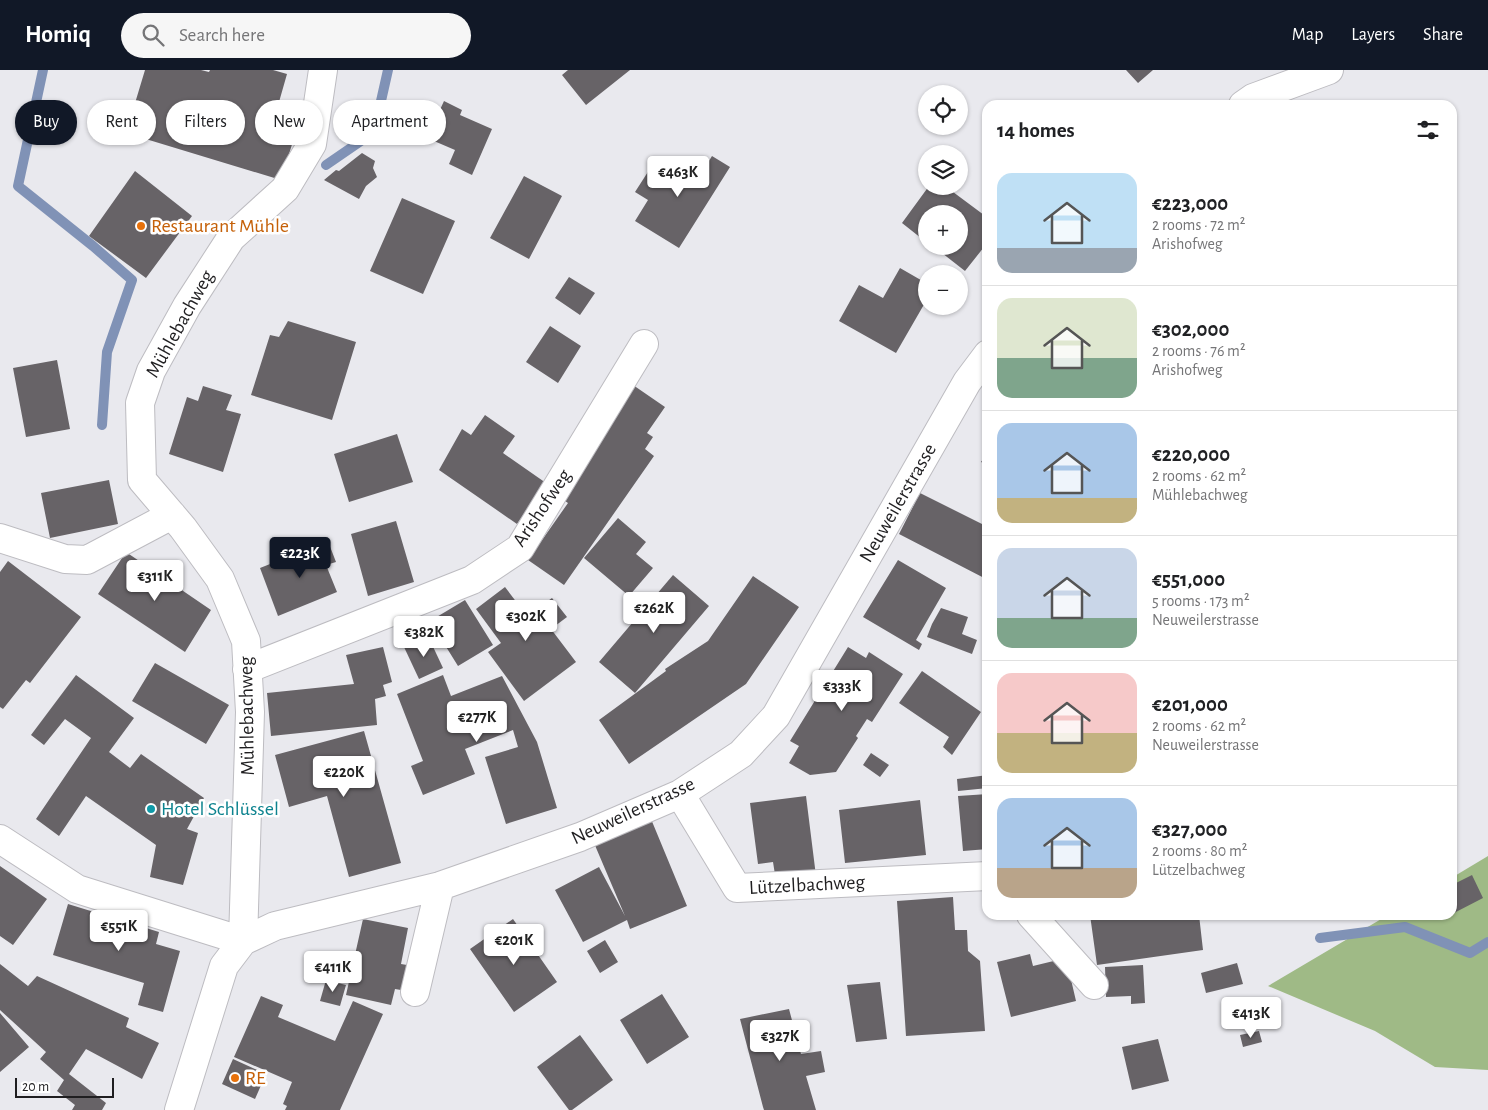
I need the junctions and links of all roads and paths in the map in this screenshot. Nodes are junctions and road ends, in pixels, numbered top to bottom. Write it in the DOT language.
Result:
graph roads {
  1 [pos="323,70"];
  2 [pos="1329,70"];
  3 [pos="1251,100"];
  4 [pos="644,344"];
  5 [pos="982,362"];
  6 [pos="172,516"];
  7 [pos="0,538"];
  8 [pos="247,669"];
  9 [pos="680,794"];
  10 [pos="0,839"];
  11 [pos="982,876"];
  12 [pos="440,886"];
  13 [pos="1036,920"];
  14 [pos="243,941"];
  15 [pos="1094,986"];
  16 [pos="415,992"];
  17 [pos="179,1110"];
  1 -- 6 [label="street, Mühlebachweg"];
  2 -- 3 [label="street"];
  4 -- 8 [label="street, Arishofweg"];
  5 -- 9 [label="street, Neuweilerstrasse"];
  6 -- 7 [label="street"];
  6 -- 8 [label="street, Mühlebachweg"];
  8 -- 14 [label="street, Mühlebachweg"];
  9 -- 11 [label="street, Lützelbachweg"];
  9 -- 12 [label="street, Neuweilerstrasse"];
  10 -- 14 [label="street"];
  12 -- 14 [label="street, Neuweilerstrasse"];
  12 -- 16 [label="street"];
  13 -- 15 [label="street"];
  14 -- 17 [label="street, Neuweilerstrasse"];
}
